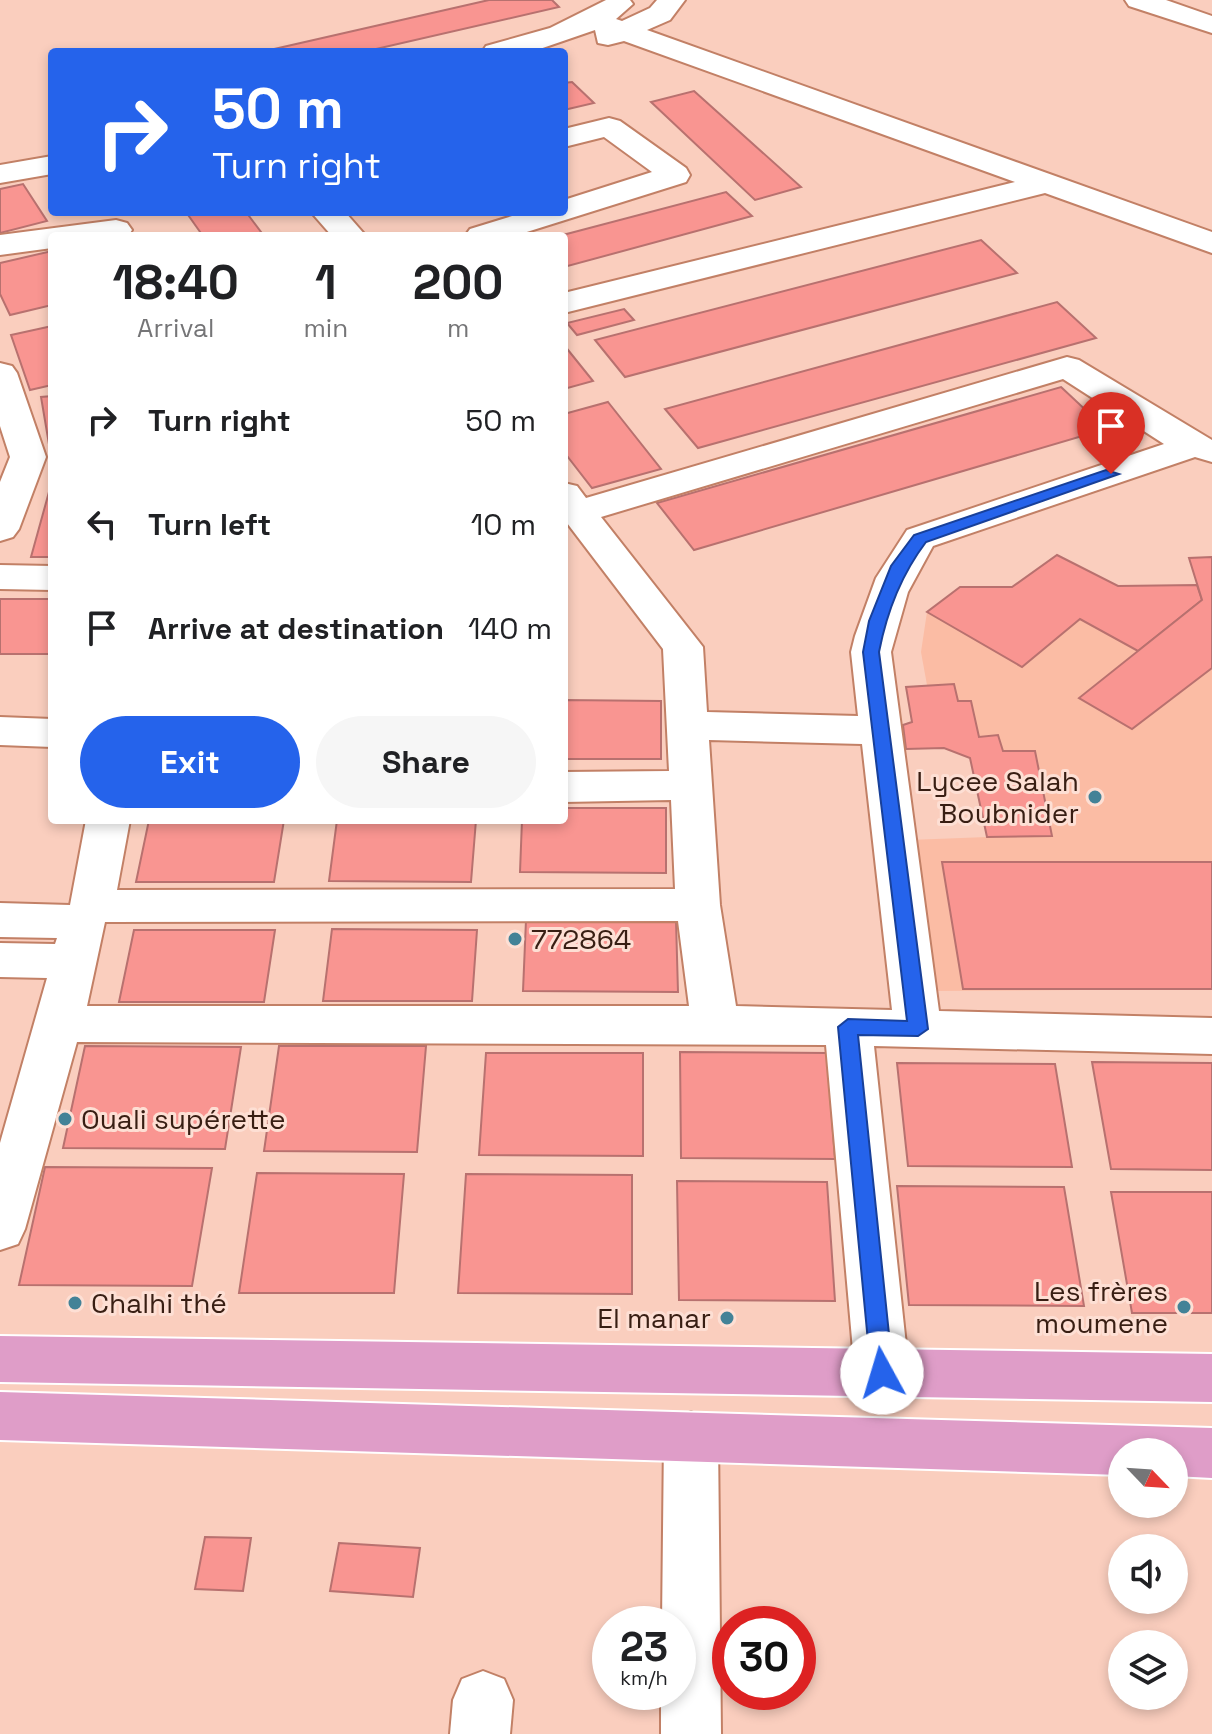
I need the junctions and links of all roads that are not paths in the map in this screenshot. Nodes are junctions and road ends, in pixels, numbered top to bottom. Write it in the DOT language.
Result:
graph roads {
  1 [pos="624,0"];
  2 [pos="671,0"];
  3 [pos="1139,0"];
  4 [pos="596,21"];
  5 [pos="1212,25"];
  6 [pos="626,32"];
  7 [pos="514,48"];
  8 [pos="567,48"];
  9 [pos="568,137"];
  10 [pos="48,140"];
  11 [pos="0,147"];
  12 [pos="48,166"];
  13 [pos="0,174"];
  14 [pos="1046,184"];
  15 [pos="568,209"];
  16 [pos="331,216"];
  17 [pos="544,216"];
  18 [pos="112,226"];
  19 [pos="86,232"];
  20 [pos="346,232"];
  21 [pos="494,232"];
  22 [pos="48,239"];
  23 [pos="1212,243"];
  24 [pos="0,245"];
  25 [pos="568,302"];
  26 [pos="0,373"];
  27 [pos="1202,449"];
  28 [pos="575,520"];
  29 [pos="0,529"];
  30 [pos="0,577"];
  31 [pos="48,578"];
  32 [pos="689,726"];
  33 [pos="881,730"];
  34 [pos="0,731"];
  35 [pos="48,733"];
  36 [pos="693,785"];
  37 [pos="568,787"];
  38 [pos="107,824"];
  39 [pos="698,905"];
  40 [pos="0,920"];
  41 [pos="83,930"];
  42 [pos="0,960"];
  43 [pos="59,1024"];
  44 [pos="715,1024"];
  45 [pos="848,1027"];
  46 [pos="918,1029"];
  47 [pos="1212,1036"];
  48 [pos="0,1229"];
  49 [pos="0,1359"];
  50 [pos="882,1373"];
  51 [pos="1212,1378"];
  52 [pos="0,1416"];
  53 [pos="691,1437"];
  54 [pos="1212,1453"];
  55 [pos="691,1734"];
  1 -- 4 [label="street"];
  2 -- 6 [label="street"];
  3 -- 5 [label="street"];
  4 -- 6 [label="street"];
  4 -- 7 [label="street"];
  6 -- 8 [label="street"];
  6 -- 14 [label="street"];
  9 -- 15 [label="street"];
  10 -- 11 [label="street"];
  12 -- 13 [label="street"];
  14 -- 23 [label="street"];
  14 -- 25 [label="street"];
  16 -- 20 [label="street"];
  17 -- 21 [label="street"];
  18 -- 19 [label="street"];
  22 -- 24 [label="street"];
  26 -- 29 [label="street"];
  27 -- 28 [label="street"];
  27 -- 33 [label="street"];
  28 -- 32 [label="street"];
  30 -- 31 [label="street"];
  32 -- 33 [label="street"];
  32 -- 36 [label="street"];
  33 -- 46 [label="street"];
  34 -- 35 [label="street"];
  36 -- 37 [label="street"];
  36 -- 39 [label="street"];
  38 -- 41 [label="street"];
  39 -- 41 [label="street"];
  39 -- 44 [label="street"];
  40 -- 41 [label="street"];
  41 -- 42 [label="street"];
  41 -- 43 [label="street"];
  43 -- 44 [label="street"];
  43 -- 48 [label="street"];
  44 -- 45 [label="street"];
  45 -- 46 [label="street"];
  45 -- 50 [label="street"];
  46 -- 47 [label="street"];
  49 -- 50 [label="main road"];
  50 -- 51 [label="main road"];
  52 -- 53 [label="main road"];
  53 -- 54 [label="main road"];
  53 -- 55 [label="street"];
}
